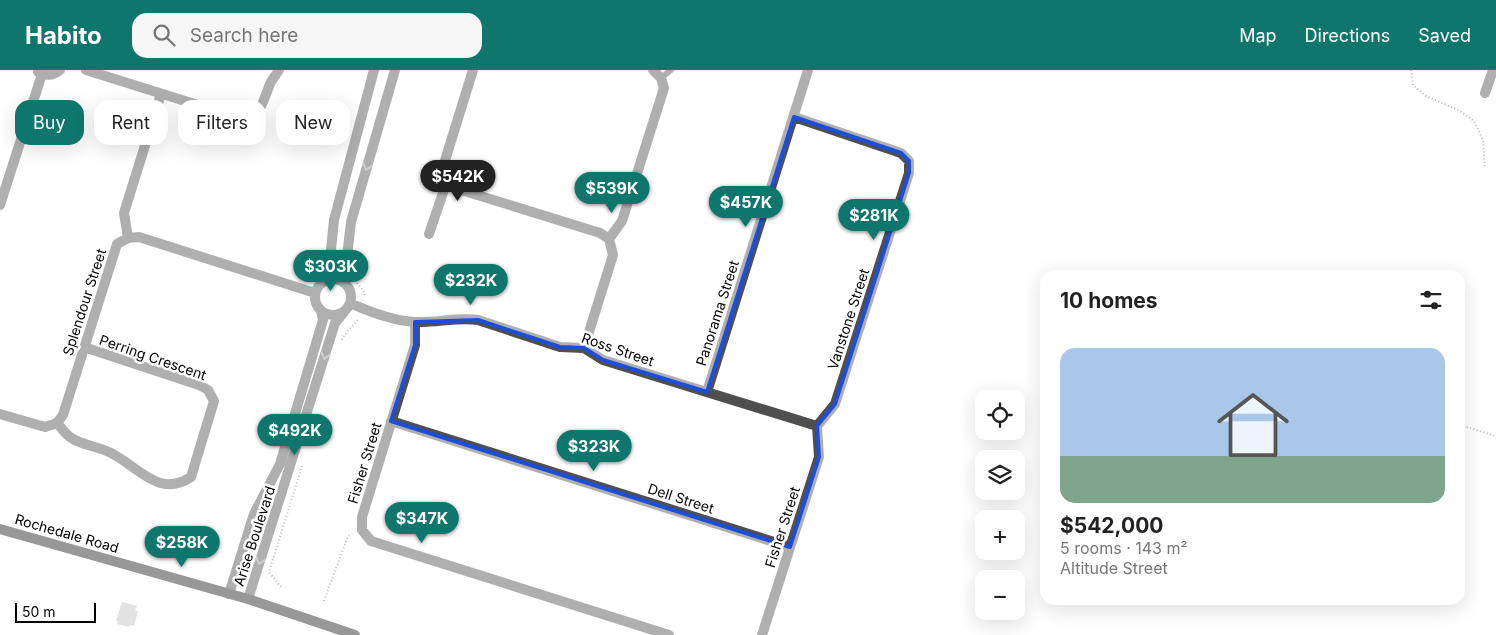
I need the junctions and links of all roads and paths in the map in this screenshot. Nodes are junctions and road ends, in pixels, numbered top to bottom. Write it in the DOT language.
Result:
graph roads {
  1 [pos="60,70"];
  2 [pos="86,70"];
  3 [pos="279,70"];
  4 [pos="374,70"];
  5 [pos="395,70"];
  6 [pos="473,70"];
  7 [pos="654,70"];
  8 [pos="671,70"];
  9 [pos="808,70"];
  10 [pos="1411,70"];
  11 [pos="1493,70"];
  12 [pos="39,72"];
  13 [pos="661,78"];
  14 [pos="161,94"];
  15 [pos="1486,94"];
  16 [pos="794,117"];
  17 [pos="1486,169"];
  18 [pos="447,181"];
  19 [pos="0,205"];
  20 [pos="429,234"];
  21 [pos="128,238"];
  22 [pos="609,239"];
  23 [pos="328,279"];
  24 [pos="344,282"];
  25 [pos="315,293"];
  26 [pos="347,307"];
  27 [pos="321,311"];
  28 [pos="415,322"];
  29 [pos="84,347"];
  30 [pos="584,348"];
  31 [pos="706,392"];
  32 [pos="0,414"];
  33 [pos="391,421"];
  34 [pos="57,423"];
  35 [pos="817,426"];
  36 [pos="1465,427"];
  37 [pos="1496,436"];
  38 [pos="0,529"];
  39 [pos="362,530"];
  40 [pos="790,547"];
  41 [pos="229,594"];
  42 [pos="248,599"];
  43 [pos="324,600"];
  44 [pos="355,635"];
  45 [pos="669,635"];
  46 [pos="762,635"];
  1 -- 12 [label="street"];
  2 -- 14 [label="street"];
  3 -- 14 [label="street"];
  4 -- 23 [label="street"];
  5 -- 24 [label="street, one-way"];
  6 -- 18 [label="street"];
  7 -- 13 [label="street"];
  8 -- 13 [label="lane"];
  9 -- 16 [label="street, Panorama Street"];
  10 -- 17 [label="path"];
  11 -- 15 [label="street"];
  12 -- 19 [label="street"];
  13 -- 22 [label="street"];
  14 -- 21 [label="street"];
  16 -- 31 [label="street, Panorama Street"];
  16 -- 35 [label="street, Vanstone Street"];
  18 -- 20 [label="street"];
  18 -- 22 [label="street"];
  21 -- 25 [label="street"];
  21 -- 29 [label="street, Splendour Street"];
  22 -- 30 [label="street"];
  23 -- 24 [label="street"];
  23 -- 25 [label="street"];
  24 -- 26 [label="street"];
  25 -- 27 [label="street"];
  26 -- 27 [label="street"];
  26 -- 28 [label="street, Ross Street"];
  26 -- 42 [label="street, Arise Boulevard, one-way"];
  27 -- 41 [label="street, Arise Boulevard"];
  28 -- 30 [label="street, Ross Street"];
  28 -- 33 [label="street, Fisher Street"];
  29 -- 34 [label="street, Splendour Street"];
  29 -- 34 [label="street, Perring Crescent"];
  30 -- 31 [label="street, Ross Street"];
  31 -- 35 [label="street, Ross Street"];
  32 -- 34 [label="street"];
  33 -- 39 [label="street, Fisher Street"];
  33 -- 40 [label="street, Dell Street"];
  35 -- 40 [label="street, Fisher Street"];
  36 -- 37 [label="path"];
  38 -- 41 [label="main road, Rochedale Road"];
  39 -- 43 [label="path"];
  39 -- 45 [label="street"];
  40 -- 46 [label="street, Fisher Street"];
  41 -- 42 [label="main road, Rochedale Road"];
  42 -- 44 [label="main road, Rochedale Road"];
}
